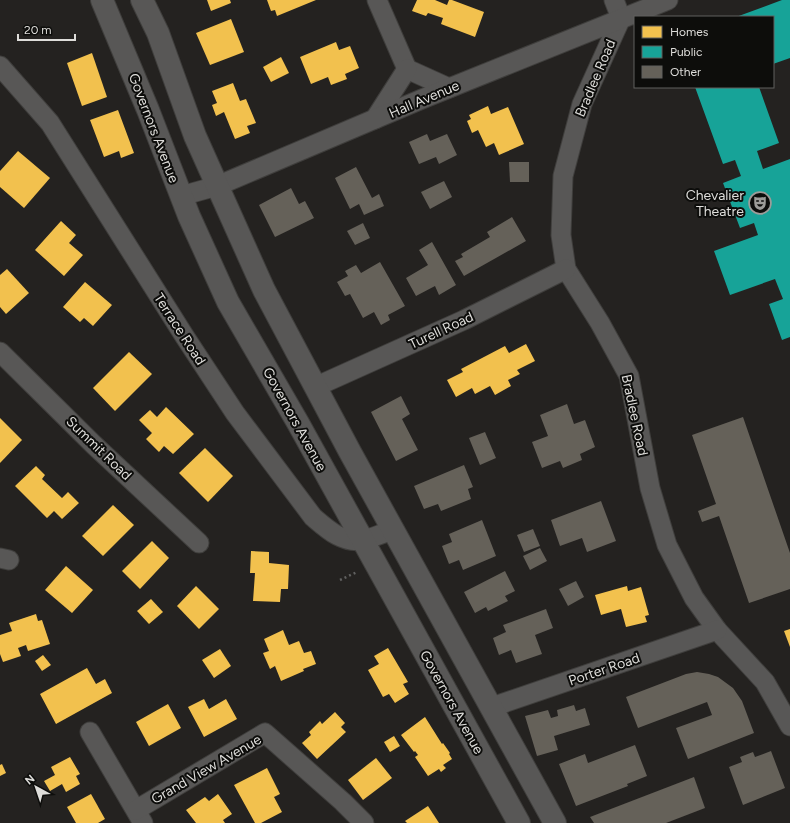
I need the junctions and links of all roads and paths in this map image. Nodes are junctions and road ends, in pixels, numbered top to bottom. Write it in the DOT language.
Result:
graph roads {
  1 [pos="102,0"];
  2 [pos="142,0"];
  3 [pos="377,0"];
  4 [pos="614,0"];
  5 [pos="668,0"];
  6 [pos="621,18"];
  7 [pos="0,66"];
  8 [pos="407,69"];
  9 [pos="449,88"];
  10 [pos="375,119"];
  11 [pos="217,186"];
  12 [pos="181,196"];
  13 [pos="566,269"];
  14 [pos="0,352"];
  15 [pos="315,387"];
  16 [pos="393,530"];
  17 [pos="362,540"];
  18 [pos="199,544"];
  19 [pos="717,630"];
  20 [pos="492,708"];
  21 [pos="790,726"];
  22 [pos="90,732"];
  23 [pos="140,817"];
  24 [pos="364,823"];
  25 [pos="519,823"];
  26 [pos="555,823"];
  1 -- 12 [label="street, Governors Avenue"];
  2 -- 11 [label="street"];
  3 -- 8 [label="street"];
  4 -- 6 [label="street"];
  5 -- 6 [label="street, Hall Avenue"];
  6 -- 9 [label="street, Hall Avenue"];
  6 -- 13 [label="street, Bradlee Road"];
  7 -- 17 [label="street, Terrace Road"];
  8 -- 9 [label="street"];
  8 -- 10 [label="street"];
  9 -- 10 [label="street, Hall Avenue"];
  10 -- 11 [label="street, Hall Avenue"];
  11 -- 12 [label="street, Hall Avenue"];
  11 -- 15 [label="street"];
  12 -- 17 [label="street, Governors Avenue"];
  13 -- 15 [label="street, Turell Road"];
  13 -- 19 [label="street, Bradlee Road"];
  14 -- 18 [label="street, Summit Road"];
  15 -- 16 [label="street"];
  16 -- 17 [label="street, Terrace Road"];
  16 -- 20 [label="street"];
  17 -- 25 [label="street, Governors Avenue"];
  19 -- 20 [label="street, Porter Road"];
  19 -- 21 [label="street, Bradlee Road"];
  20 -- 26 [label="street"];
  22 -- 23 [label="street"];
  23 -- 24 [label="street, Grand View Avenue"];
}
